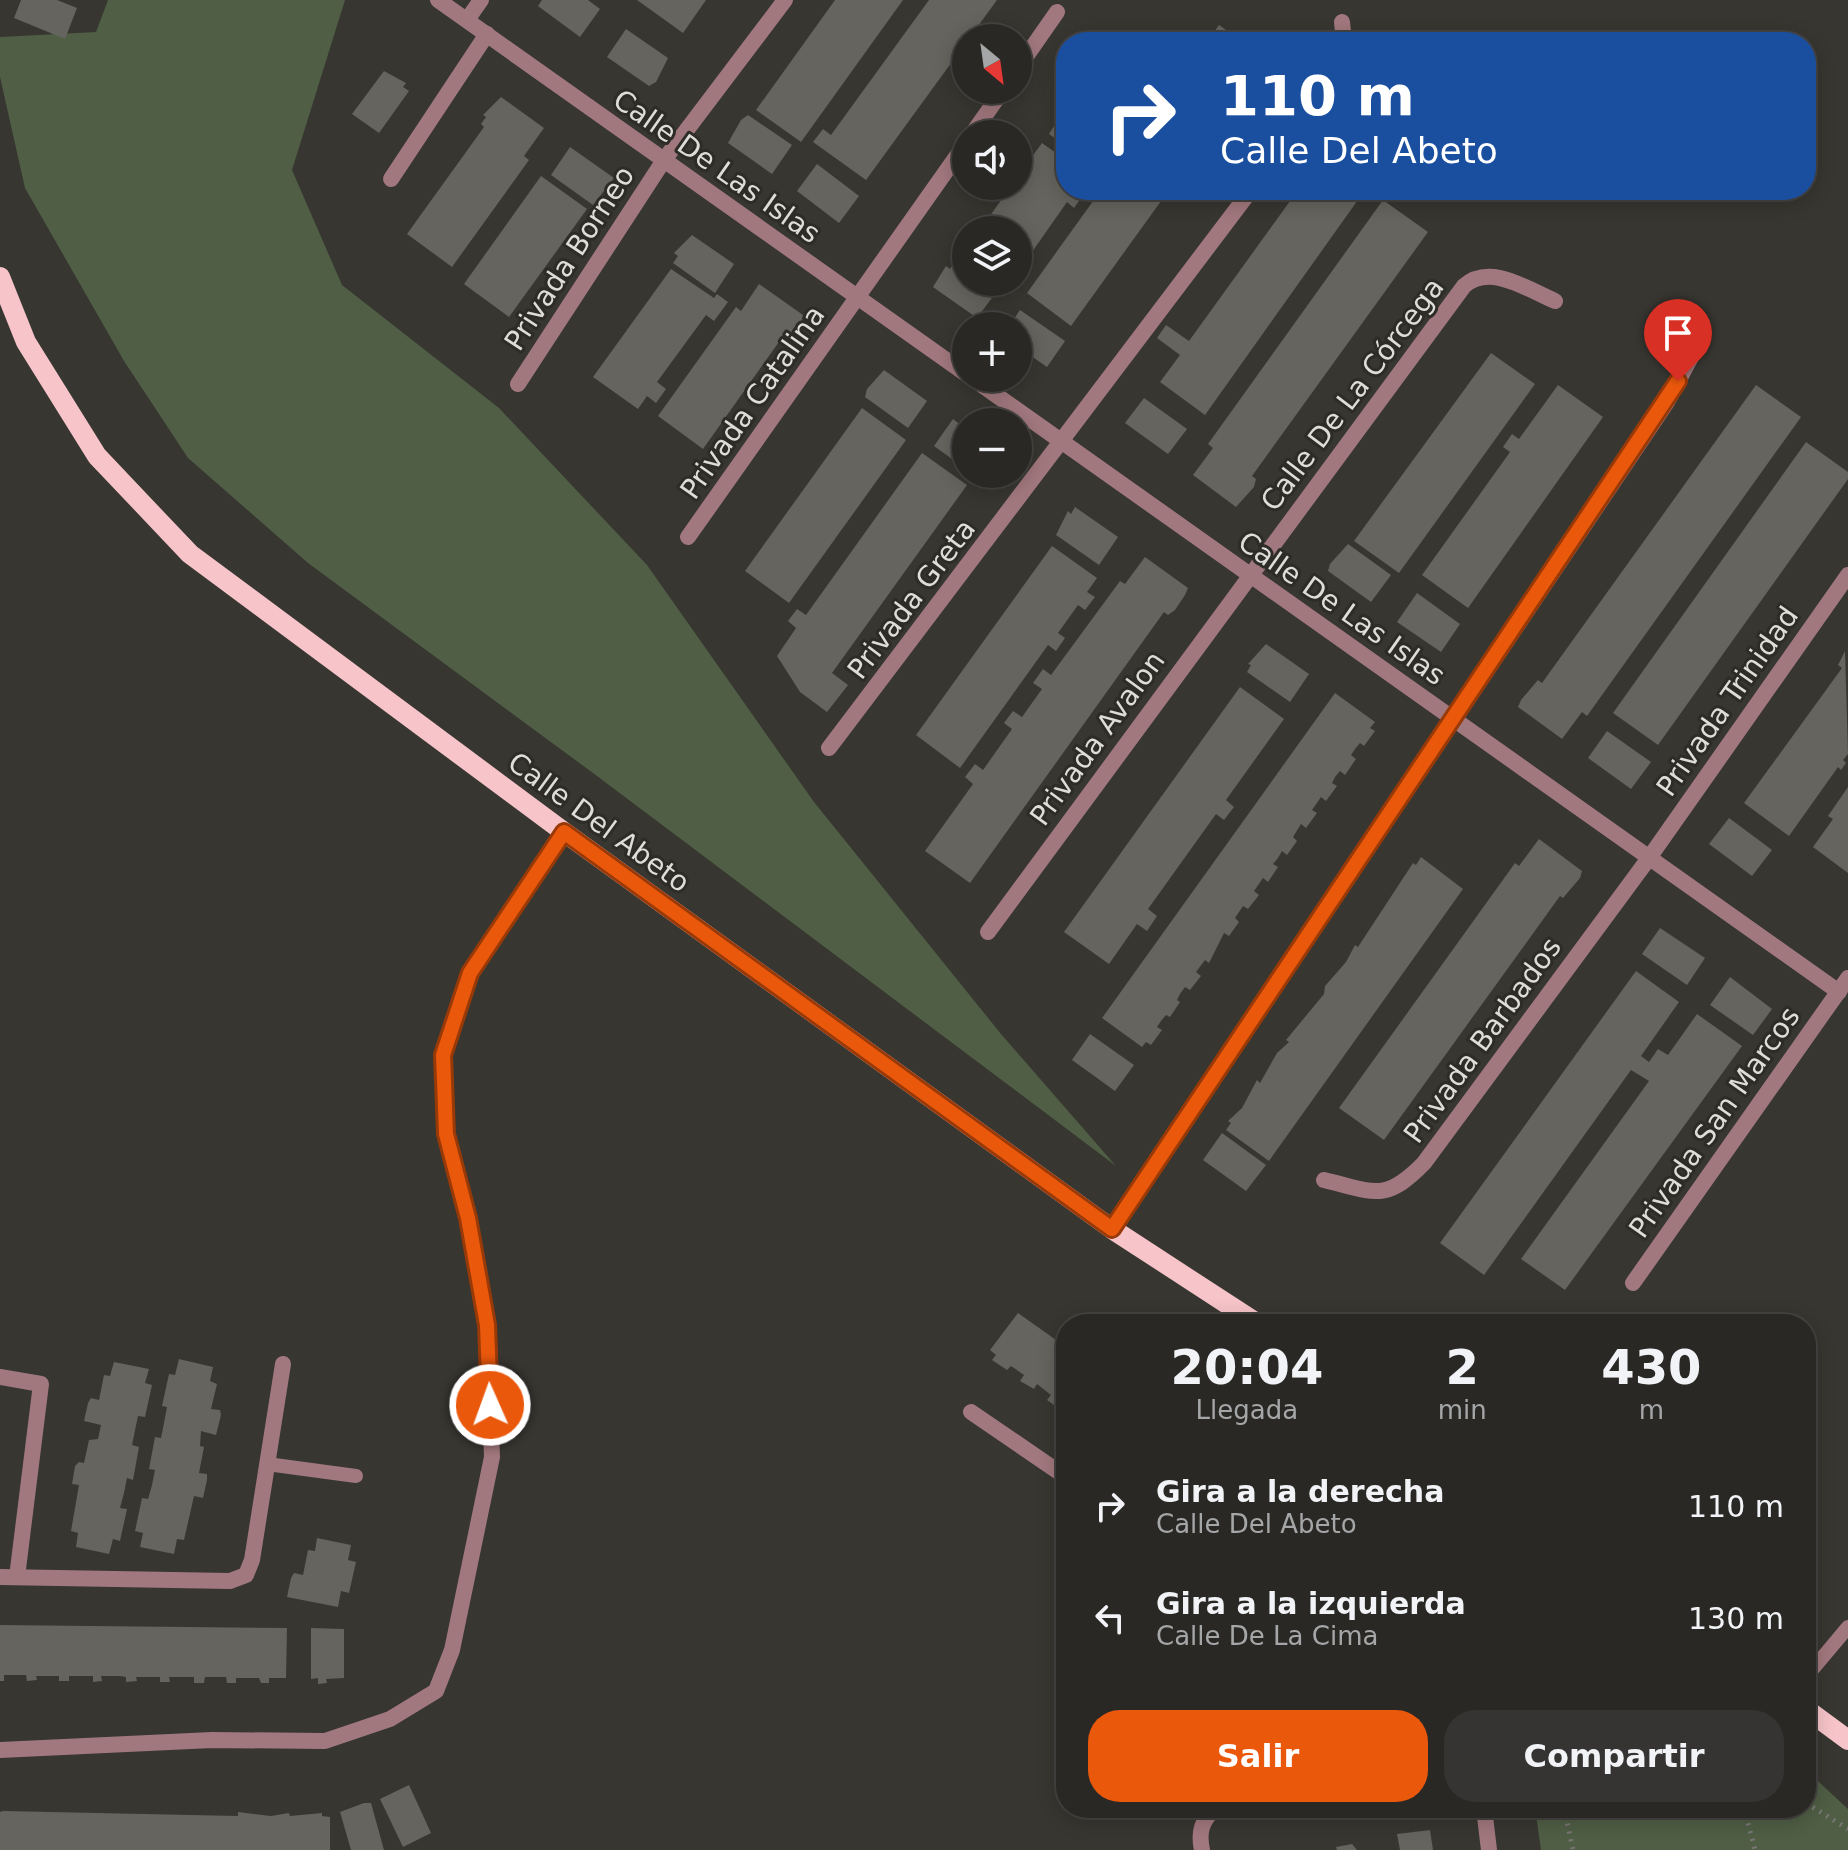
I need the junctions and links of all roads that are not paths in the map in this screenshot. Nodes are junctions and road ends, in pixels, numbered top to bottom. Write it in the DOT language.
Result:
graph roads {
  1 [pos="438,0"];
  2 [pos="481,0"];
  3 [pos="785,0"];
  4 [pos="1057,12"];
  5 [pos="467,20"];
  6 [pos="1342,22"];
  7 [pos="1343,32"];
  8 [pos="487,34"];
  9 [pos="1032,48"];
  10 [pos="664,160"];
  11 [pos="952,163"];
  12 [pos="391,179"];
  13 [pos="1243,200"];
  14 [pos="0,277"];
  15 [pos="859,298"];
  16 [pos="1555,301"];
  17 [pos="1690,359"];
  18 [pos="952,364"];
  19 [pos="518,384"];
  20 [pos="992,392"];
  21 [pos="1061,441"];
  22 [pos="688,537"];
  23 [pos="1250,575"];
  24 [pos="1848,575"];
  25 [pos="1454,720"];
  26 [pos="829,748"];
  27 [pos="564,832"];
  28 [pos="1649,858"];
  29 [pos="988,932"];
  30 [pos="1843,985"];
  31 [pos="1324,1180"];
  32 [pos="1112,1229"];
  33 [pos="1633,1283"];
  34 [pos="1243,1314"];
  35 [pos="283,1364"];
  36 [pos="0,1377"];
  37 [pos="971,1412"];
  38 [pos="267,1464"];
  39 [pos="1056,1470"];
  40 [pos="356,1476"];
  41 [pos="9,1577"];
  42 [pos="1848,1627"];
  43 [pos="1816,1665"];
  44 [pos="1816,1716"];
  45 [pos="1848,1740"];
  46 [pos="0,1750"];
  47 [pos="1204,1818"];
  48 [pos="1485,1818"];
  49 [pos="1202,1850"];
  50 [pos="1489,1850"];
  1 -- 5 [label="street, Calle De Las Islas"];
  2 -- 5 [label="street"];
  3 -- 10 [label="street, Privada Borneo"];
  4 -- 9 [label="street"];
  5 -- 8 [label="street, Calle De Las Islas"];
  6 -- 7 [label="street"];
  8 -- 10 [label="street, Calle De Las Islas"];
  8 -- 12 [label="street"];
  10 -- 15 [label="street, Calle De Las Islas"];
  10 -- 19 [label="street, Privada Borneo"];
  11 -- 15 [label="street, Privada Catalina"];
  13 -- 21 [label="street, Privada Greta"];
  14 -- 27 [label="main road, Calle Del Abeto"];
  15 -- 18 [label="street, Calle De Las Islas"];
  15 -- 22 [label="street, Privada Catalina"];
  16 -- 23 [label="street, Calle De La Córcega"];
  17 -- 25 [label="street"];
  20 -- 21 [label="street, Calle De Las Islas"];
  21 -- 23 [label="street, Calle De Las Islas"];
  21 -- 26 [label="street, Privada Greta"];
  23 -- 25 [label="street, Calle De Las Islas"];
  23 -- 29 [label="street, Privada Avalon"];
  24 -- 28 [label="street, Privada Trinidad"];
  25 -- 28 [label="street, Calle De Las Islas"];
  25 -- 32 [label="street"];
  27 -- 32 [label="main road, Calle Del Abeto"];
  27 -- 46 [label="street"];
  28 -- 30 [label="street, Calle De Las Islas"];
  28 -- 31 [label="street, Privada Barbados"];
  30 -- 33 [label="street, Privada San Marcos"];
  32 -- 34 [label="main road, Calle Del Abeto"];
  35 -- 38 [label="street"];
  36 -- 41 [label="street"];
  37 -- 39 [label="street"];
  38 -- 40 [label="lane"];
  38 -- 41 [label="street"];
  42 -- 43 [label="lane"];
  44 -- 45 [label="main road"];
  47 -- 49 [label="street"];
  48 -- 50 [label="street"];
}
